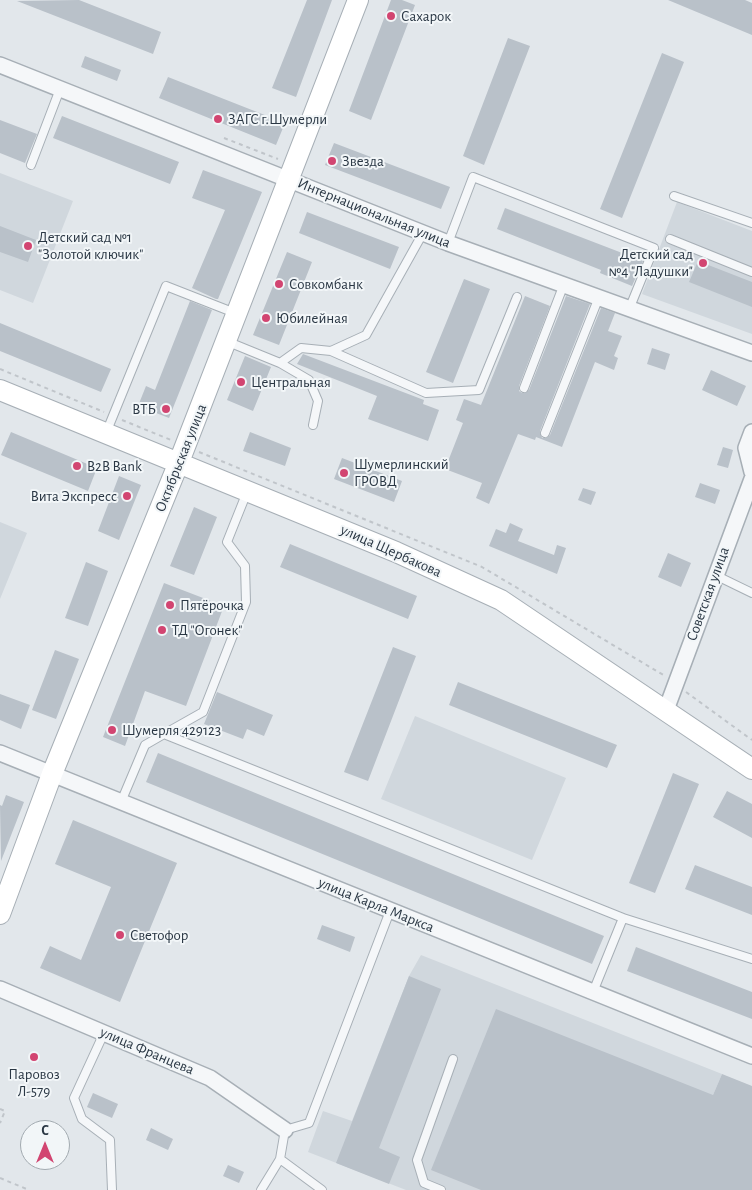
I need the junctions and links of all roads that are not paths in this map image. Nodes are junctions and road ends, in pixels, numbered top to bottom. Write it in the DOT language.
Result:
graph roads {
  1 [pos="358,0"];
  2 [pos="0,65"];
  3 [pos="60,88"];
  4 [pos="31,165"];
  5 [pos="289,179"];
  6 [pos="674,196"];
  7 [pos="752,223"];
  8 [pos="423,233"];
  9 [pos="670,239"];
  10 [pos="448,243"];
  11 [pos="752,272"];
  12 [pos="564,284"];
  13 [pos="517,297"];
  14 [pos="599,297"];
  15 [pos="630,307"];
  16 [pos="237,313"];
  17 [pos="226,341"];
  18 [pos="331,351"];
  19 [pos="752,353"];
  20 [pos="280,363"];
  21 [pos="524,388"];
  22 [pos="0,390"];
  23 [pos="110,425"];
  24 [pos="313,425"];
  25 [pos="752,432"];
  26 [pos="545,433"];
  27 [pos="179,462"];
  28 [pos="752,472"];
  29 [pos="752,479"];
  30 [pos="248,491"];
  31 [pos="715,575"];
  32 [pos="752,593"];
  33 [pos="666,710"];
  34 [pos="164,734"];
  35 [pos="0,754"];
  36 [pos="752,769"];
  37 [pos="52,774"];
  38 [pos="121,802"];
  39 [pos="390,911"];
  40 [pos="0,914"];
  41 [pos="623,918"];
  42 [pos="752,959"];
  43 [pos="0,988"];
  44 [pos="593,992"];
  45 [pos="104,1032"];
  46 [pos="752,1056"];
  47 [pos="453,1059"];
  48 [pos="285,1130"];
  49 [pos="280,1159"];
  50 [pos="112,1190"];
  51 [pos="262,1190"];
  52 [pos="322,1190"];
  53 [pos="441,1190"];
  1 -- 5 [label="main road, Октябрьская улица"];
  2 -- 3 [label="street, Интернациональная улица"];
  3 -- 4 [label="lane"];
  3 -- 5 [label="street, Интернациональная улица"];
  5 -- 8 [label="street, Интернациональная улица"];
  5 -- 16 [label="main road, Октябрьская улица"];
  6 -- 7 [label="lane"];
  8 -- 10 [label="street, Интернациональная улица"];
  8 -- 18 [label="lane"];
  9 -- 11 [label="lane"];
  10 -- 12 [label="street, Интернациональная улица"];
  10 -- 15 [label="lane"];
  12 -- 14 [label="street, Интернациональная улица"];
  12 -- 21 [label="lane"];
  13 -- 18 [label="lane"];
  14 -- 15 [label="street, Интернациональная улица"];
  14 -- 26 [label="lane"];
  15 -- 19 [label="street, Интернациональная улица"];
  16 -- 17 [label="main road, Октябрьская улица"];
  16 -- 23 [label="lane"];
  17 -- 20 [label="lane"];
  17 -- 27 [label="main road, Октябрьская улица"];
  18 -- 20 [label="lane"];
  20 -- 24 [label="lane"];
  22 -- 23 [label="main road, улица Щербакова"];
  23 -- 27 [label="main road, улица Щербакова"];
  25 -- 28 [label="street"];
  27 -- 30 [label="main road, улица Щербакова"];
  27 -- 37 [label="main road, Октябрьская улица"];
  29 -- 31 [label="street, Советская улица"];
  30 -- 33 [label="main road, улица Щербакова"];
  30 -- 34 [label="lane"];
  31 -- 32 [label="lane"];
  31 -- 33 [label="street, Советская улица"];
  33 -- 36 [label="main road, улица Щербакова"];
  34 -- 38 [label="lane"];
  34 -- 41 [label="lane"];
  35 -- 37 [label="street, улица Карла Маркса"];
  37 -- 38 [label="street, улица Карла Маркса"];
  37 -- 40 [label="main road, Октябрьская улица"];
  38 -- 39 [label="street, улица Карла Маркса"];
  39 -- 44 [label="street, улица Карла Маркса"];
  39 -- 48 [label="lane"];
  41 -- 42 [label="lane"];
  41 -- 44 [label="lane"];
  43 -- 45 [label="street, улица Францева"];
  44 -- 46 [label="street, улица Карла Маркса"];
  45 -- 48 [label="street, улица Францева"];
  45 -- 50 [label="lane"];
  47 -- 53 [label="lane"];
  48 -- 49 [label="lane"];
  49 -- 51 [label="lane"];
  49 -- 52 [label="lane"];
}
